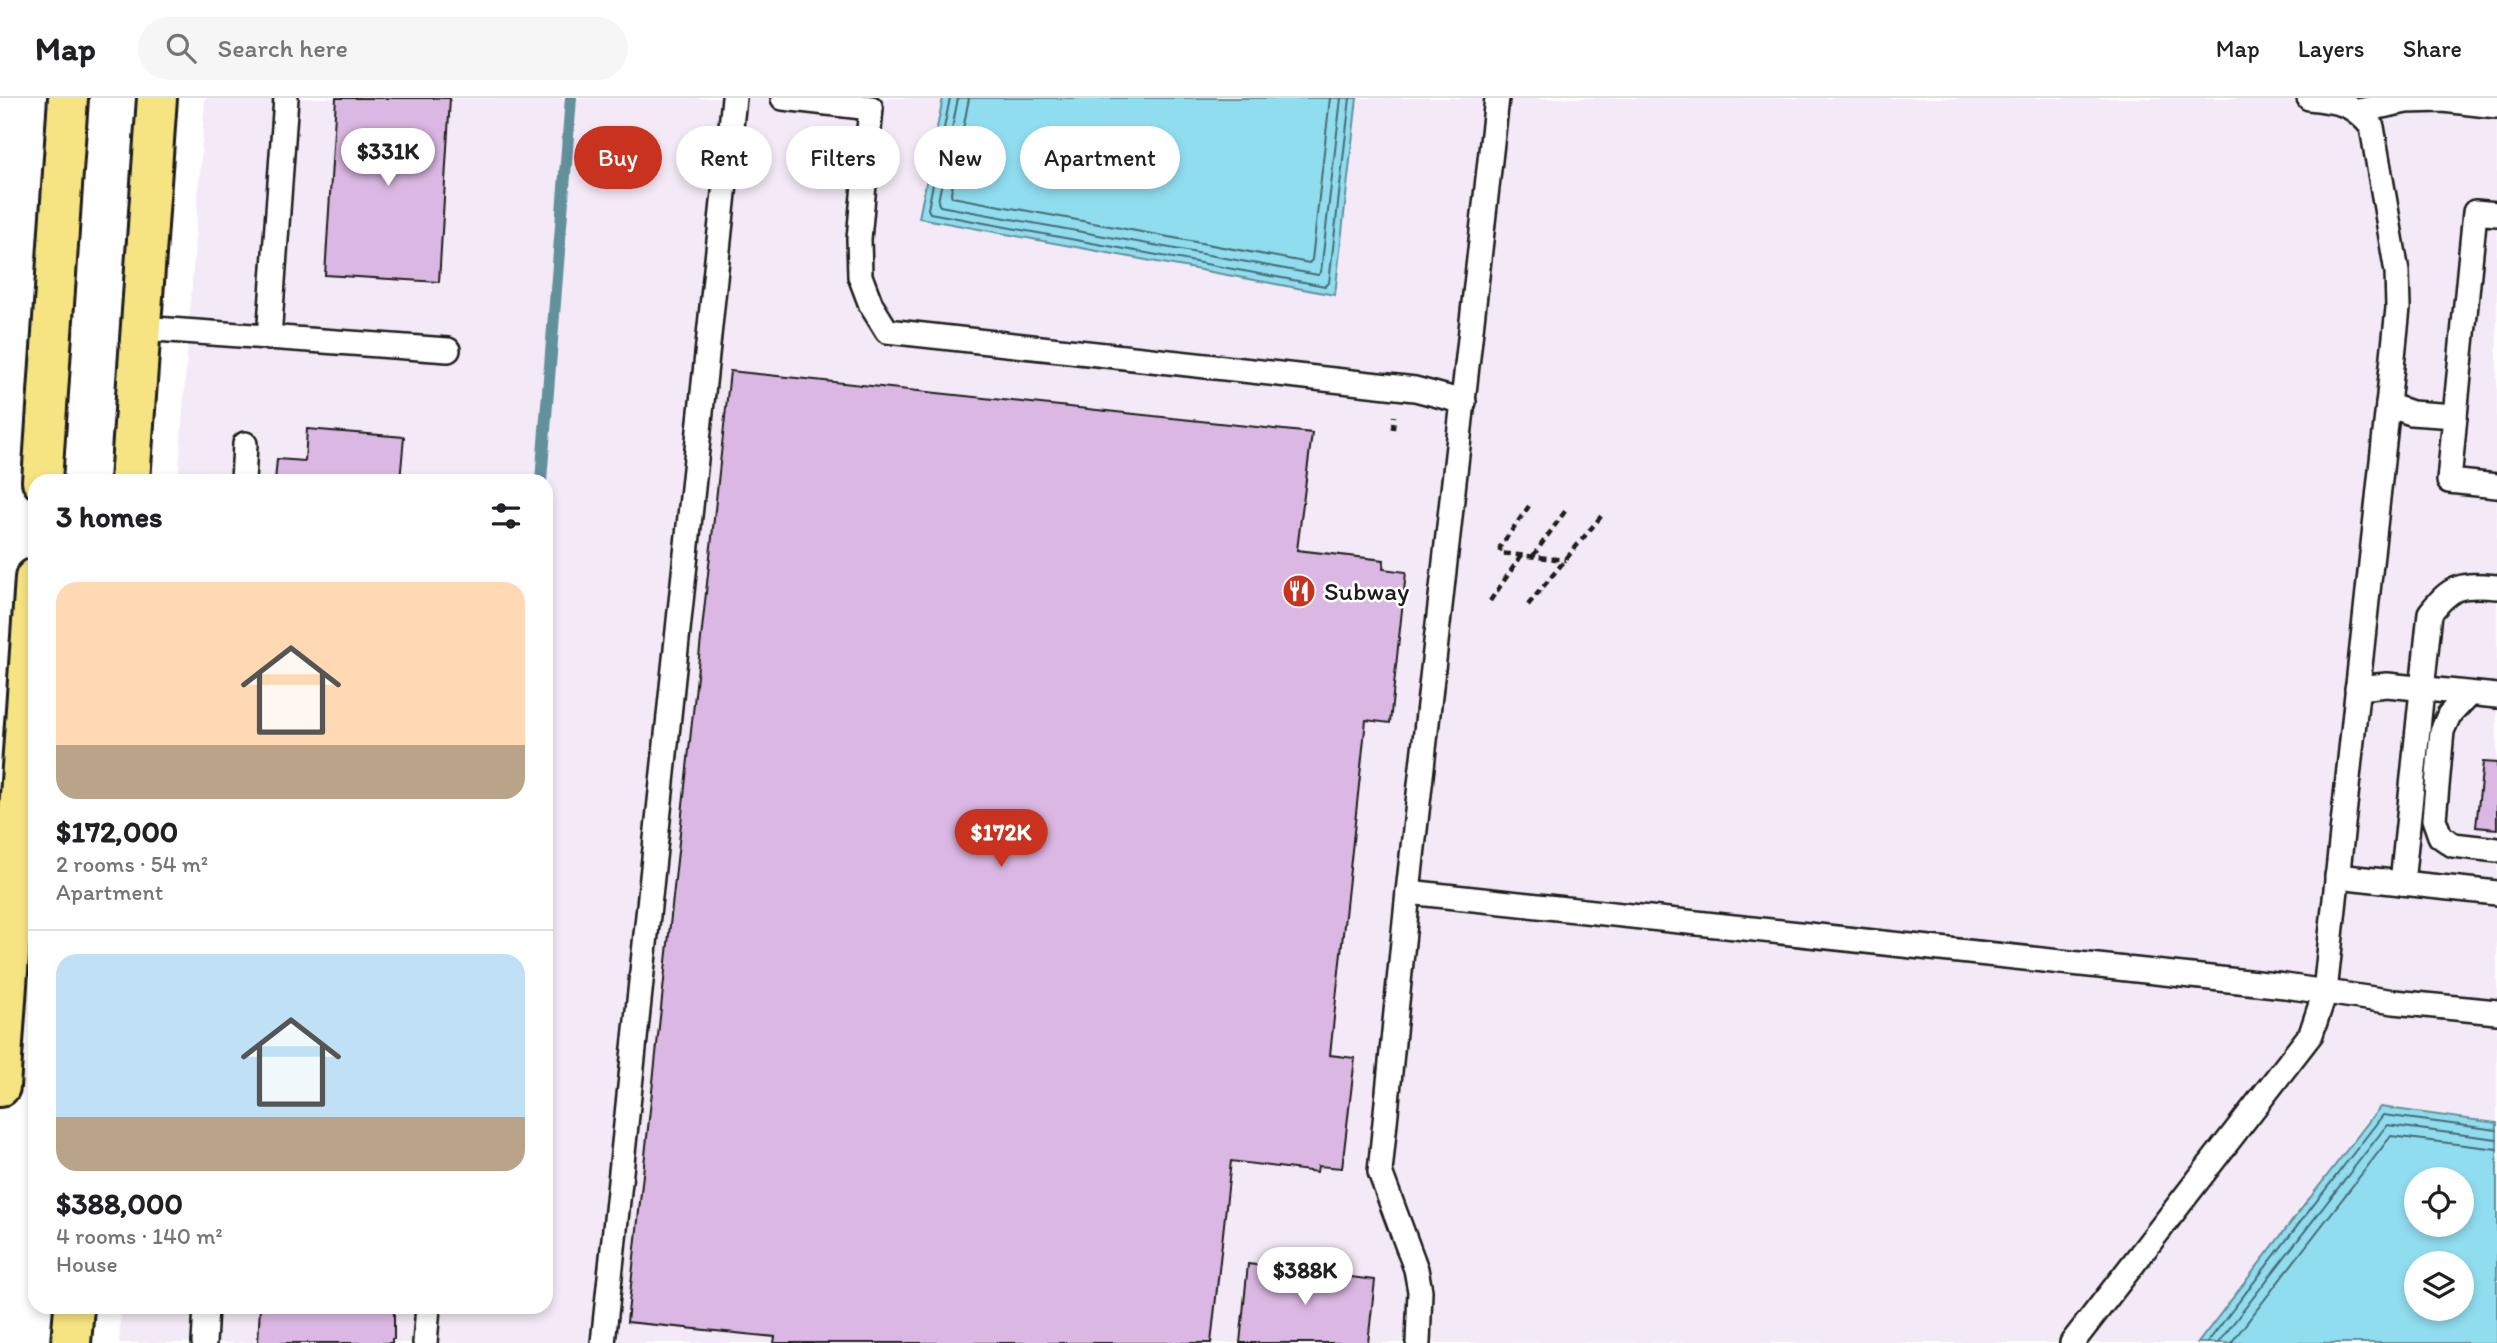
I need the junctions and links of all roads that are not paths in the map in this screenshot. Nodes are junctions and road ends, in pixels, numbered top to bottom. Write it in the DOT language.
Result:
graph roads {
  1 [pos="68,98"];
  2 [pos="157,98"];
  3 [pos="286,98"];
  4 [pos="734,98"];
  5 [pos="783,98"];
  6 [pos="1497,98"];
  7 [pos="2309,98"];
  8 [pos="2497,106"];
  9 [pos="2359,111"];
  10 [pos="2497,214"];
  11 [pos="141,328"];
  12 [pos="269,338"];
  13 [pos="448,350"];
  14 [pos="1464,402"];
  15 [pos="2388,405"];
  16 [pos="2455,416"];
  17 [pos="245,444"];
  18 [pos="42,474"];
  19 [pos="131,474"];
  20 [pos="243,474"];
  21 [pos="2497,486"];
  22 [pos="2497,587"];
  23 [pos="28,680"];
  24 [pos="2357,688"];
  25 [pos="2421,688"];
  26 [pos="2469,694"];
  27 [pos="2497,696"];
  28 [pos="2497,850"];
  29 [pos="2337,876"];
  30 [pos="2402,883"];
  31 [pos="1408,892"];
  32 [pos="2497,893"];
  33 [pos="2325,992"];
  34 [pos="2497,1012"];
  35 [pos="0,1087"];
  36 [pos="73,1314"];
  37 [pos="206,1314"];
  38 [pos="427,1314"];
  39 [pos="71,1343"];
  40 [pos="204,1343"];
  41 [pos="425,1343"];
  42 [pos="603,1343"];
  43 [pos="1418,1343"];
  44 [pos="2072,1343"];
  1 -- 18 [label="main road"];
  2 -- 11 [label="main road"];
  3 -- 12 [label="lane"];
  4 -- 42 [label="lane"];
  5 -- 14 [label="lane"];
  6 -- 14 [label="lane"];
  7 -- 9 [label="lane"];
  8 -- 9 [label="lane"];
  9 -- 15 [label="lane"];
  10 -- 16 [label="lane"];
  11 -- 12 [label="lane"];
  11 -- 19 [label="main road"];
  12 -- 13 [label="lane"];
  14 -- 31 [label="lane"];
  15 -- 16 [label="lane"];
  15 -- 24 [label="lane"];
  16 -- 21 [label="lane"];
  17 -- 20 [label="lane"];
  22 -- 25 [label="lane"];
  23 -- 35 [label="main road"];
  24 -- 25 [label="lane"];
  24 -- 29 [label="lane"];
  25 -- 26 [label="lane"];
  25 -- 30 [label="lane"];
  26 -- 27 [label="lane"];
  26 -- 28 [label="lane"];
  29 -- 30 [label="lane"];
  29 -- 33 [label="lane"];
  30 -- 32 [label="lane"];
  31 -- 33 [label="lane"];
  31 -- 43 [label="lane"];
  33 -- 34 [label="lane"];
  33 -- 44 [label="lane"];
  36 -- 39 [label="main road"];
  37 -- 40 [label="lane"];
  38 -- 41 [label="lane"];
}
